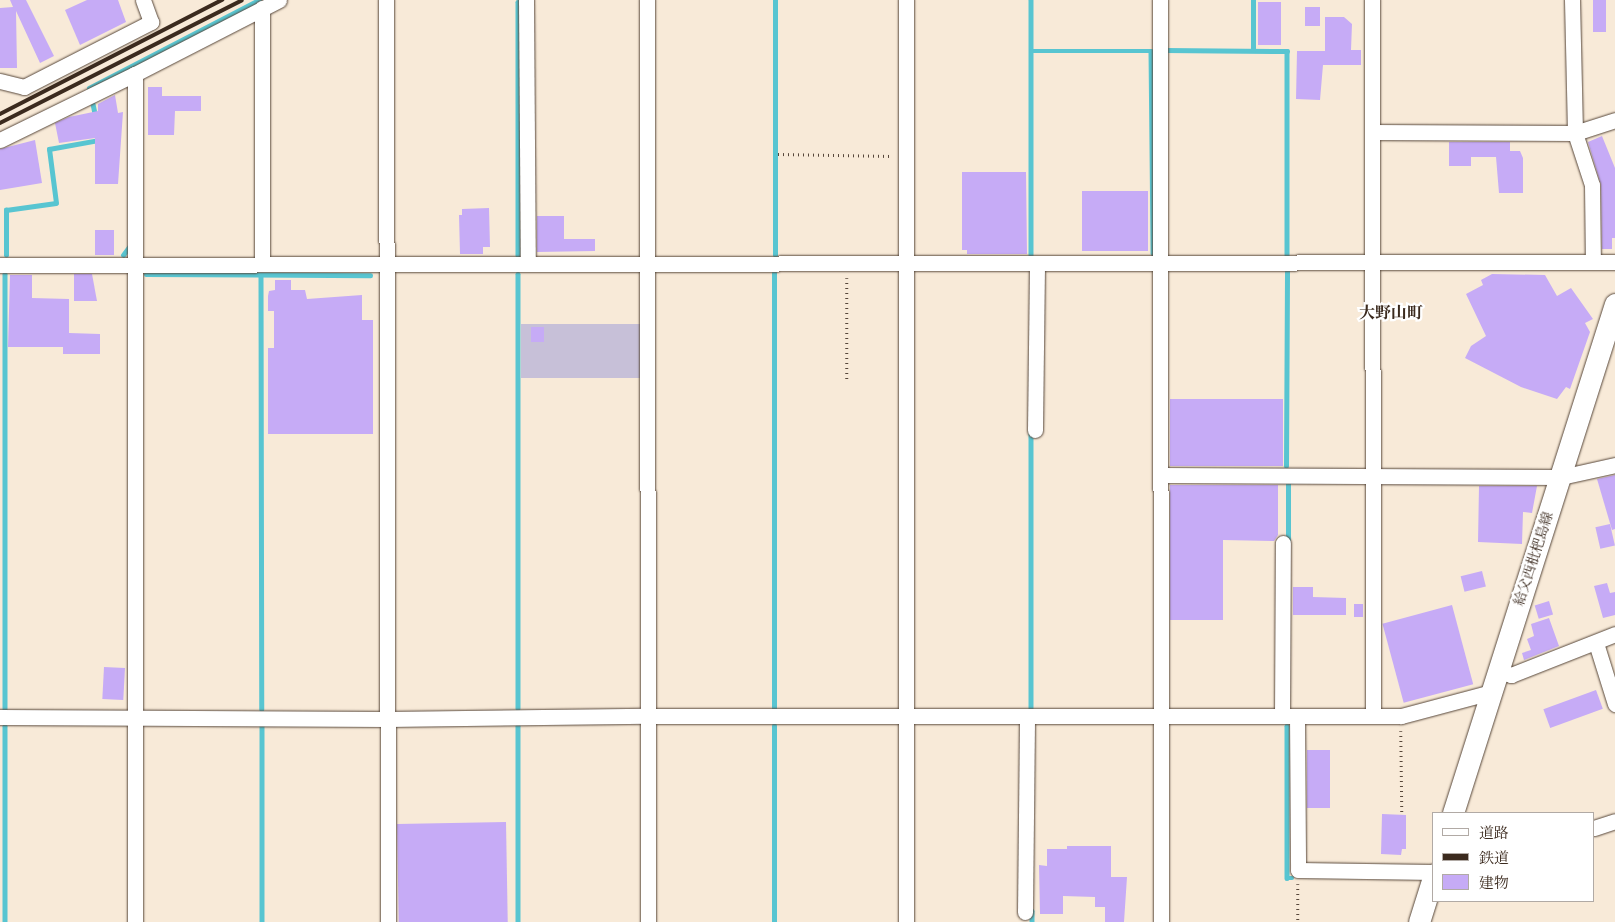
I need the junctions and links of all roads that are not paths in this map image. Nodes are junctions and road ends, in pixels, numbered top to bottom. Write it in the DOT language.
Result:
graph roads {
  1 [pos="143,0"];
  2 [pos="279,0"];
  3 [pos="386,0"];
  4 [pos="526,0"];
  5 [pos="647,0"];
  6 [pos="906,0"];
  7 [pos="1160,0"];
  8 [pos="1372,0"];
  9 [pos="1572,0"];
  10 [pos="262,8"];
  11 [pos="136,74"];
  12 [pos="0,81"];
  13 [pos="1615,120"];
  14 [pos="1372,132"];
  15 [pos="1575,133"];
  16 [pos="0,140"];
  17 [pos="1593,262"];
  18 [pos="1615,262"];
  19 [pos="135,263"];
  20 [pos="1161,263"];
  21 [pos="1373,263"];
  22 [pos="262,264"];
  23 [pos="387,264"];
  24 [pos="528,264"];
  25 [pos="648,264"];
  26 [pos="906,264"];
  27 [pos="1037,264"];
  28 [pos="0,265"];
  29 [pos="1615,304"];
  30 [pos="1035,430"];
  31 [pos="1615,465"];
  32 [pos="1161,475"];
  33 [pos="1371,476"];
  34 [pos="1561,477"];
  35 [pos="1283,544"];
  36 [pos="1615,634"];
  37 [pos="1596,644"];
  38 [pos="1498,671"];
  39 [pos="1491,692"];
  40 [pos="1615,704"];
  41 [pos="648,716"];
  42 [pos="905,716"];
  43 [pos="1027,716"];
  44 [pos="1162,716"];
  45 [pos="1290,716"];
  46 [pos="1373,716"];
  47 [pos="0,717"];
  48 [pos="135,718"];
  49 [pos="387,719"];
  50 [pos="1453,812"];
  51 [pos="1615,821"];
  52 [pos="1595,828"];
  53 [pos="1432,873"];
  54 [pos="1432,880"];
  55 [pos="1025,912"];
  56 [pos="135,922"];
  57 [pos="388,922"];
  58 [pos="648,922"];
  59 [pos="906,922"];
  60 [pos="1161,922"];
  61 [pos="1419,922"];
  1 -- 12 [label="street"];
  2 -- 10 [label="street"];
  3 -- 23 [label="street"];
  4 -- 24 [label="street"];
  5 -- 25 [label="street"];
  6 -- 26 [label="street"];
  7 -- 20 [label="street"];
  8 -- 14 [label="street"];
  9 -- 15 [label="street"];
  10 -- 11 [label="street"];
  10 -- 22 [label="street"];
  11 -- 16 [label="street"];
  11 -- 19 [label="street"];
  13 -- 15 [label="street"];
  14 -- 15 [label="street"];
  14 -- 21 [label="street"];
  15 -- 17 [label="street"];
  17 -- 18 [label="street"];
  17 -- 21 [label="street"];
  19 -- 22 [label="street"];
  19 -- 28 [label="street"];
  19 -- 48 [label="street"];
  20 -- 21 [label="street"];
  20 -- 27 [label="street"];
  20 -- 32 [label="street"];
  21 -- 33 [label="street"];
  22 -- 23 [label="street"];
  23 -- 24 [label="street"];
  23 -- 49 [label="street"];
  24 -- 25 [label="street"];
  25 -- 26 [label="street"];
  25 -- 41 [label="street"];
  26 -- 27 [label="street"];
  26 -- 42 [label="street"];
  27 -- 30 [label="street"];
  29 -- 34 [label="main road, 給父西枇杷島線"];
  31 -- 34 [label="street"];
  32 -- 33 [label="street"];
  32 -- 44 [label="street"];
  33 -- 34 [label="street"];
  33 -- 46 [label="street"];
  34 -- 38 [label="main road, 給父西枇杷島線"];
  35 -- 45 [label="street"];
  36 -- 37 [label="street"];
  37 -- 38 [label="street"];
  37 -- 40 [label="street"];
  38 -- 39 [label="main road, 給父西枇杷島線"];
  39 -- 46 [label="street"];
  39 -- 50 [label="main road, 給父西枇杷島線"];
  41 -- 42 [label="street"];
  41 -- 49 [label="street"];
  41 -- 58 [label="street"];
  42 -- 43 [label="street"];
  42 -- 59 [label="street"];
  43 -- 44 [label="street"];
  43 -- 55 [label="street"];
  44 -- 45 [label="street"];
  44 -- 60 [label="street"];
  45 -- 46 [label="street"];
  45 -- 53 [label="street"];
  47 -- 48 [label="street"];
  48 -- 49 [label="street"];
  48 -- 56 [label="street"];
  49 -- 57 [label="street"];
  51 -- 52 [label="street"];
  54 -- 61 [label="main road"];
}
